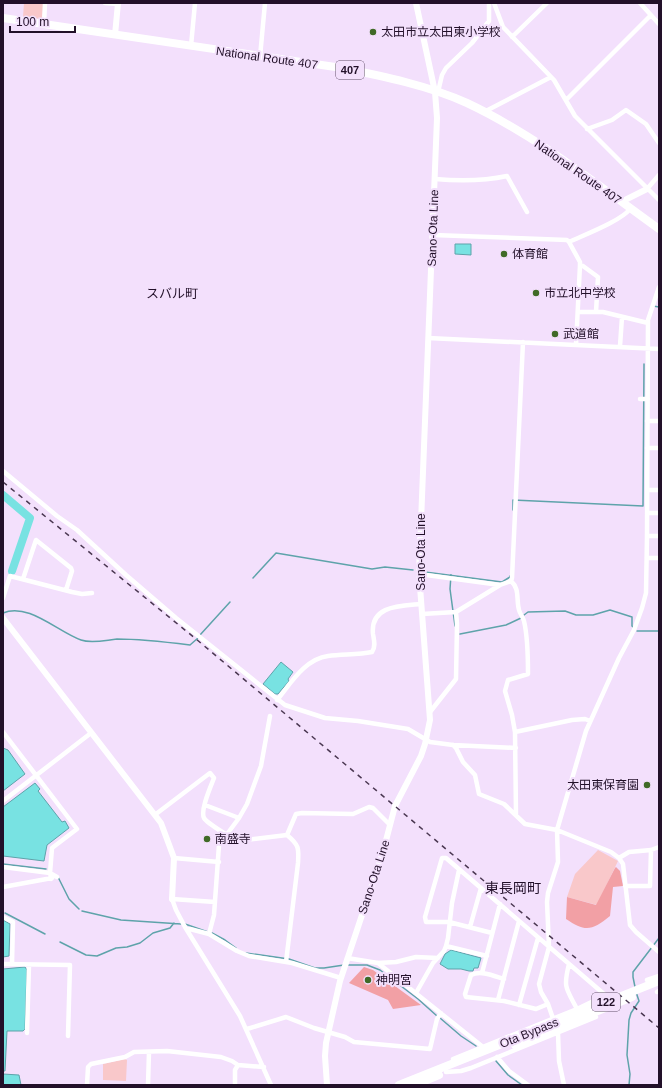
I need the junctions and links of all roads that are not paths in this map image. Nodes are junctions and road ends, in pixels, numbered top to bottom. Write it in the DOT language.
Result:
graph roads {
  1 [pos="45,3"];
  2 [pos="105,3"];
  3 [pos="195,3"];
  4 [pos="264,3"];
  5 [pos="416,3"];
  6 [pos="489,3"];
  7 [pos="494,3"];
  8 [pos="547,3"];
  9 [pos="640,3"];
  10 [pos="118,4"];
  11 [pos="651,15"];
  12 [pos="3,18"];
  13 [pos="44,24"];
  14 [pos="659,24"];
  15 [pos="115,35"];
  16 [pos="512,37"];
  17 [pos="191,46"];
  18 [pos="260,57"];
  19 [pos="551,77"];
  20 [pos="436,92"];
  21 [pos="566,100"];
  22 [pos="484,112"];
  23 [pos="587,129"];
  24 [pos="659,143"];
  25 [pos="659,175"];
  26 [pos="435,179"];
  27 [pos="647,189"];
  28 [pos="659,200"];
  29 [pos="621,202"];
  30 [pos="630,209"];
  31 [pos="527,212"];
  32 [pos="659,229"];
  33 [pos="433,235"];
  34 [pos="569,242"];
  35 [pos="580,265"];
  36 [pos="659,287"];
  37 [pos="578,312"];
  38 [pos="596,312"];
  39 [pos="622,317"];
  40 [pos="648,323"];
  41 [pos="428,338"];
  42 [pos="523,342"];
  43 [pos="576,345"];
  44 [pos="620,346"];
  45 [pos="647,348"];
  46 [pos="659,348"];
  47 [pos="648,398"];
  48 [pos="640,399"];
  49 [pos="648,421"];
  50 [pos="659,421"];
  51 [pos="647,448"];
  52 [pos="659,448"];
  53 [pos="3,472"];
  54 [pos="647,490"];
  55 [pos="659,490"];
  56 [pos="647,513"];
  57 [pos="659,514"];
  58 [pos="647,536"];
  59 [pos="659,536"];
  60 [pos="647,558"];
  61 [pos="659,558"];
  62 [pos="419,574"];
  63 [pos="23,579"];
  64 [pos="510,581"];
  65 [pos="500,584"];
  66 [pos="66,590"];
  67 [pos="92,593"];
  68 [pos="3,598"];
  69 [pos="421,604"];
  70 [pos="454,612"];
  71 [pos="422,614"];
  72 [pos="3,618"];
  73 [pos="277,700"];
  74 [pos="430,712"];
  75 [pos="270,716"];
  76 [pos="590,721"];
  77 [pos="3,732"];
  78 [pos="515,732"];
  79 [pos="92,733"];
  80 [pos="426,740"];
  81 [pos="453,745"];
  82 [pos="516,748"];
  83 [pos="36,776"];
  84 [pos="3,801"];
  85 [pos="205,805"];
  86 [pos="156,814"];
  87 [pos="516,815"];
  88 [pos="239,818"];
  89 [pos="390,825"];
  90 [pos="557,830"];
  91 [pos="227,835"];
  92 [pos="287,835"];
  93 [pos="220,843"];
  94 [pos="659,847"];
  95 [pos="651,850"];
  96 [pos="174,858"];
  97 [pos="619,858"];
  98 [pos="218,862"];
  99 [pos="3,867"];
  100 [pos="459,870"];
  101 [pos="50,873"];
  102 [pos="626,886"];
  103 [pos="3,887"];
  104 [pos="481,888"];
  105 [pos="172,899"];
  106 [pos="215,902"];
  107 [pos="500,904"];
  108 [pos="3,916"];
  109 [pos="519,921"];
  110 [pos="449,922"];
  111 [pos="470,927"];
  112 [pos="187,930"];
  113 [pos="492,933"];
  114 [pos="209,934"];
  115 [pos="538,938"];
  116 [pos="446,946"];
  117 [pos="549,947"];
  118 [pos="659,952"];
  119 [pos="487,956"];
  120 [pos="347,958"];
  121 [pos="438,958"];
  122 [pos="286,962"];
  123 [pos="378,963"];
  124 [pos="3,964"];
  125 [pos="12,964"];
  126 [pos="569,964"];
  127 [pos="29,965"];
  128 [pos="482,973"];
  129 [pos="659,976"];
  130 [pos="341,978"];
  131 [pos="504,979"];
  132 [pos="647,980"];
  133 [pos="659,981"];
  134 [pos="658,990"];
  135 [pos="416,993"];
  136 [pos="498,1000"];
  137 [pos="548,1004"];
  138 [pos="519,1005"];
  139 [pos="577,1009"];
  140 [pos="441,1013"];
  141 [pos="596,1017"];
  142 [pos="555,1026"];
  143 [pos="247,1029"];
  144 [pos="328,1032"];
  145 [pos="27,1033"];
  146 [pos="68,1036"];
  147 [pos="483,1047"];
  148 [pos="149,1052"];
  149 [pos="497,1057"];
  150 [pos="238,1065"];
  151 [pos="264,1067"];
  152 [pos="445,1070"];
  153 [pos="425,1080"];
  154 [pos="87,1085"];
  155 [pos="148,1085"];
  156 [pos="235,1085"];
  157 [pos="271,1085"];
  158 [pos="327,1085"];
  159 [pos="399,1085"];
  160 [pos="415,1085"];
  161 [pos="528,1085"];
  162 [pos="564,1085"];
  1 -- 13 [label="street"];
  2 -- 10 [label="street"];
  3 -- 17 [label="street"];
  4 -- 18 [label="street"];
  5 -- 20 [label="main road, Sano-Ota Line"];
  6 -- 20 [label="street"];
  7 -- 16 [label="street"];
  8 -- 16 [label="street"];
  9 -- 11 [label="street"];
  10 -- 15 [label="main road"];
  11 -- 14 [label="street"];
  11 -- 21 [label="street"];
  12 -- 13 [label="highway, National Route 407 / 407"];
  13 -- 15 [label="highway, National Route 407 / 407"];
  15 -- 17 [label="highway, National Route 407 / 407"];
  16 -- 19 [label="street"];
  17 -- 18 [label="highway, National Route 407 / 407"];
  18 -- 20 [label="highway, National Route 407 / 407"];
  19 -- 21 [label="street"];
  19 -- 22 [label="street"];
  20 -- 22 [label="highway, National Route 407 / 407"];
  20 -- 26 [label="main road, Sano-Ota Line"];
  21 -- 23 [label="street"];
  22 -- 29 [label="highway, National Route 407 / 407"];
  23 -- 24 [label="street"];
  23 -- 27 [label="street"];
  25 -- 27 [label="street"];
  26 -- 31 [label="street"];
  26 -- 33 [label="main road, Sano-Ota Line"];
  27 -- 28 [label="street"];
  27 -- 29 [label="main road"];
  29 -- 30 [label="highway, National Route 407 / 407"];
  30 -- 32 [label="highway, National Route 407 / 407"];
  30 -- 34 [label="street"];
  33 -- 34 [label="street"];
  33 -- 41 [label="main road, Sano-Ota Line"];
  34 -- 35 [label="street"];
  35 -- 37 [label="street"];
  35 -- 38 [label="street"];
  36 -- 40 [label="street"];
  37 -- 38 [label="street"];
  37 -- 43 [label="street"];
  38 -- 39 [label="street"];
  39 -- 40 [label="street"];
  39 -- 44 [label="street"];
  40 -- 45 [label="street"];
  41 -- 42 [label="street"];
  41 -- 62 [label="main road, Sano-Ota Line"];
  42 -- 43 [label="street"];
  42 -- 64 [label="street"];
  43 -- 44 [label="street"];
  44 -- 45 [label="street"];
  45 -- 46 [label="street"];
  45 -- 47 [label="street"];
  47 -- 48 [label="street"];
  47 -- 49 [label="street"];
  49 -- 50 [label="street"];
  49 -- 51 [label="street"];
  51 -- 52 [label="street"];
  51 -- 54 [label="street"];
  53 -- 73 [label="street"];
  54 -- 55 [label="street"];
  54 -- 56 [label="street"];
  56 -- 57 [label="street"];
  56 -- 58 [label="street"];
  58 -- 59 [label="street"];
  58 -- 60 [label="street"];
  60 -- 61 [label="street"];
  60 -- 76 [label="street"];
  62 -- 65 [label="street"];
  62 -- 69 [label="main road, Sano-Ota Line"];
  63 -- 66 [label="street"];
  63 -- 66 [label="street"];
  63 -- 68 [label="street"];
  64 -- 65 [label="street"];
  64 -- 78 [label="street"];
  65 -- 70 [label="street"];
  66 -- 67 [label="street"];
  69 -- 71 [label="main road, Sano-Ota Line"];
  69 -- 73 [label="street"];
  70 -- 71 [label="street"];
  70 -- 74 [label="street"];
  71 -- 74 [label="main road, Sano-Ota Line"];
  72 -- 79 [label="main road"];
  73 -- 80 [label="street"];
  74 -- 80 [label="main road, Sano-Ota Line"];
  75 -- 88 [label="street"];
  76 -- 78 [label="street"];
  76 -- 90 [label="street"];
  77 -- 83 [label="street"];
  78 -- 82 [label="street"];
  79 -- 83 [label="street"];
  79 -- 86 [label="main road"];
  80 -- 81 [label="street"];
  80 -- 89 [label="main road, Sano-Ota Line"];
  81 -- 82 [label="street"];
  81 -- 87 [label="street"];
  82 -- 87 [label="street"];
  83 -- 84 [label="street"];
  83 -- 101 [label="street"];
  85 -- 86 [label="street"];
  85 -- 88 [label="street"];
  85 -- 91 [label="street"];
  86 -- 96 [label="main road"];
  87 -- 90 [label="street"];
  88 -- 91 [label="street"];
  89 -- 92 [label="street"];
  89 -- 120 [label="main road, Sano-Ota Line"];
  90 -- 97 [label="street"];
  90 -- 117 [label="street"];
  91 -- 93 [label="street"];
  92 -- 93 [label="street"];
  92 -- 122 [label="street"];
  93 -- 98 [label="street"];
  94 -- 95 [label="street"];
  95 -- 97 [label="street"];
  95 -- 102 [label="street"];
  96 -- 98 [label="street"];
  96 -- 105 [label="main road"];
  97 -- 102 [label="street"];
  98 -- 106 [label="street"];
  99 -- 101 [label="street"];
  100 -- 104 [label="street"];
  100 -- 110 [label="street"];
  100 -- 110 [label="street"];
  101 -- 103 [label="street"];
  102 -- 118 [label="street"];
  104 -- 107 [label="street"];
  104 -- 111 [label="street"];
  105 -- 106 [label="street"];
  105 -- 112 [label="street"];
  106 -- 114 [label="street"];
  107 -- 109 [label="street"];
  107 -- 113 [label="street"];
  108 -- 125 [label="street"];
  109 -- 115 [label="street"];
  109 -- 131 [label="street"];
  110 -- 111 [label="street"];
  110 -- 116 [label="street"];
  111 -- 113 [label="street"];
  112 -- 114 [label="street"];
  112 -- 143 [label="street"];
  113 -- 119 [label="street"];
  114 -- 122 [label="street"];
  115 -- 117 [label="street"];
  115 -- 138 [label="street"];
  116 -- 119 [label="street"];
  116 -- 121 [label="street"];
  117 -- 126 [label="street"];
  117 -- 137 [label="street"];
  119 -- 128 [label="street"];
  120 -- 123 [label="street"];
  120 -- 130 [label="main road, Sano-Ota Line"];
  121 -- 123 [label="street"];
  121 -- 135 [label="street"];
  122 -- 130 [label="street"];
  123 -- 135 [label="street"];
  124 -- 125 [label="street"];
  125 -- 127 [label="street"];
  126 -- 139 [label="street"];
  126 -- 139 [label="street"];
  127 -- 145 [label="street"];
  127 -- 146 [label="street"];
  128 -- 131 [label="street"];
  128 -- 136 [label="street"];
  129 -- 132 [label="street"];
  130 -- 144 [label="main road, Sano-Ota Line"];
  131 -- 136 [label="street"];
  133 -- 142 [label="highway, Ota Bypass / 122"];
  134 -- 142 [label="highway, Ota Bypass / 122"];
  135 -- 140 [label="street"];
  136 -- 138 [label="street"];
  137 -- 138 [label="street"];
  137 -- 142 [label="street"];
  139 -- 142 [label="street"];
  140 -- 144 [label="street"];
  140 -- 147 [label="street"];
  141 -- 142 [label="street"];
  142 -- 147 [label="street"];
  142 -- 149 [label="street"];
  142 -- 152 [label="highway, Ota Bypass / 122"];
  142 -- 162 [label="street"];
  143 -- 144 [label="street"];
  143 -- 151 [label="street"];
  144 -- 158 [label="main road, Sano-Ota Line"];
  147 -- 152 [label="street"];
  148 -- 150 [label="street"];
  148 -- 154 [label="street"];
  148 -- 155 [label="street"];
  149 -- 152 [label="street"];
  149 -- 161 [label="street"];
  150 -- 151 [label="street"];
  150 -- 156 [label="street"];
  151 -- 157 [label="street"];
  152 -- 153 [label="highway, Ota Bypass / 122"];
  153 -- 159 [label="highway, Ota Bypass / 122"];
  153 -- 160 [label="highway, Ota Bypass / 122"];
}
